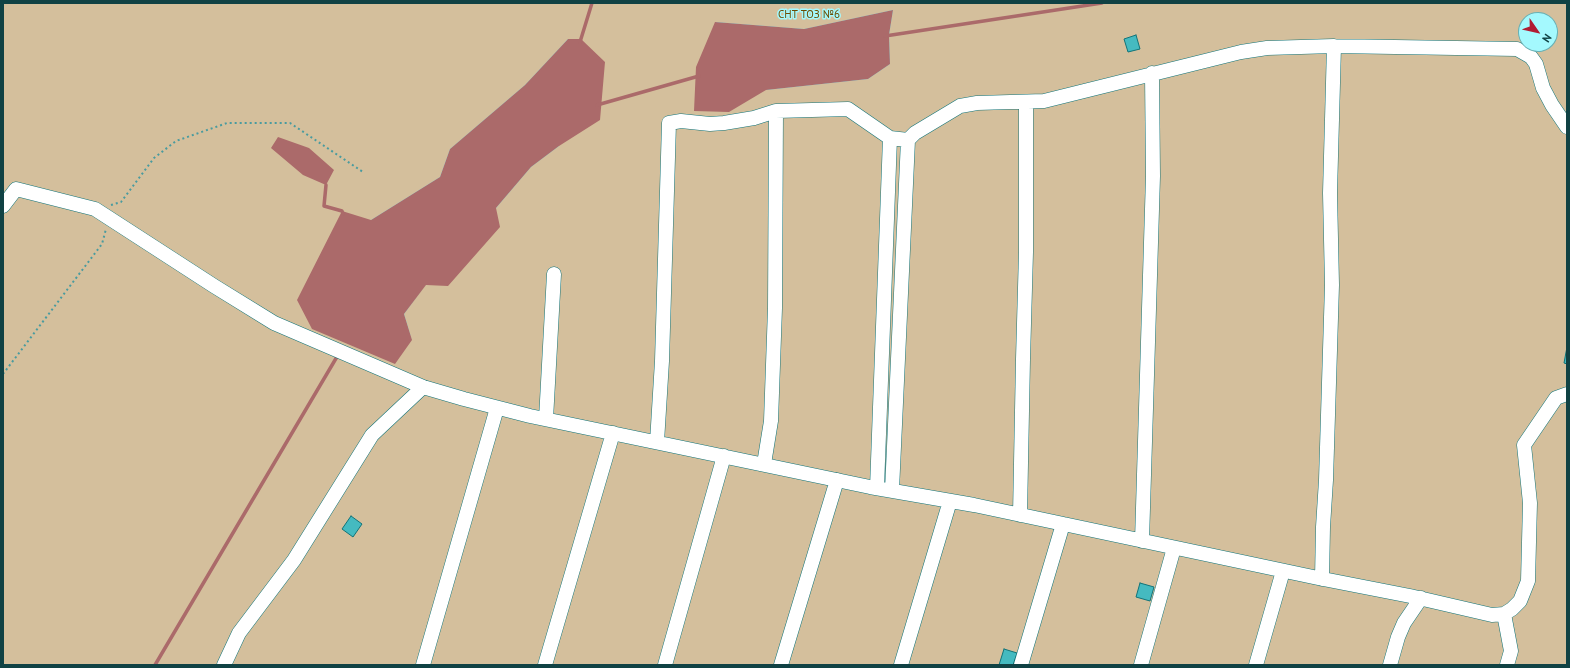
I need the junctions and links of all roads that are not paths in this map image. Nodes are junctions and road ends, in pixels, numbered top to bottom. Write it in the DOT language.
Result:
graph roads {
  1 [pos="1334,46"];
  2 [pos="1152,73"];
  3 [pos="1026,102"];
  4 [pos="776,112"];
  5 [pos="1567,127"];
  6 [pos="890,138"];
  7 [pos="908,140"];
  8 [pos="3,206"];
  9 [pos="554,274"];
  10 [pos="423,387"];
  11 [pos="1567,394"];
  12 [pos="497,408"];
  13 [pos="546,419"];
  14 [pos="612,433"];
  15 [pos="657,442"];
  16 [pos="724,456"];
  17 [pos="764,464"];
  18 [pos="838,480"];
  19 [pos="877,488"];
  20 [pos="892,490"];
  21 [pos="950,501"];
  22 [pos="1020,515"];
  23 [pos="1063,524"];
  24 [pos="1142,541"];
  25 [pos="1174,548"];
  26 [pos="1283,571"];
  27 [pos="1322,579"];
  28 [pos="1421,598"];
  29 [pos="1504,614"];
  30 [pos="224,665"];
  31 [pos="423,665"];
  32 [pos="545,665"];
  33 [pos="665,665"];
  34 [pos="781,665"];
  35 [pos="901,665"];
  36 [pos="1021,665"];
  37 [pos="1141,665"];
  38 [pos="1256,665"];
  39 [pos="1390,665"];
  40 [pos="1506,665"];
  1 -- 2 [label="street"];
  1 -- 5 [label="street"];
  1 -- 27 [label="street"];
  2 -- 3 [label="street"];
  2 -- 24 [label="street"];
  3 -- 7 [label="street"];
  3 -- 22 [label="street"];
  4 -- 6 [label="street"];
  4 -- 15 [label="street"];
  4 -- 17 [label="street"];
  6 -- 7 [label="street"];
  6 -- 19 [label="street"];
  7 -- 20 [label="street"];
  8 -- 10 [label="street"];
  9 -- 13 [label="street"];
  10 -- 12 [label="street"];
  10 -- 30 [label="street"];
  11 -- 29 [label="street"];
  12 -- 13 [label="street"];
  12 -- 31 [label="street"];
  13 -- 14 [label="street"];
  14 -- 15 [label="street"];
  14 -- 32 [label="street"];
  15 -- 16 [label="street"];
  16 -- 17 [label="street"];
  16 -- 33 [label="street"];
  17 -- 18 [label="street"];
  18 -- 19 [label="street"];
  18 -- 34 [label="street"];
  19 -- 20 [label="street"];
  20 -- 21 [label="street"];
  21 -- 22 [label="street"];
  21 -- 35 [label="street"];
  22 -- 23 [label="street"];
  23 -- 24 [label="street"];
  23 -- 36 [label="street"];
  24 -- 25 [label="street"];
  25 -- 26 [label="street"];
  25 -- 37 [label="street"];
  26 -- 27 [label="street"];
  26 -- 38 [label="street"];
  27 -- 28 [label="street"];
  28 -- 29 [label="street"];
  28 -- 39 [label="street"];
  29 -- 40 [label="street"];
}
